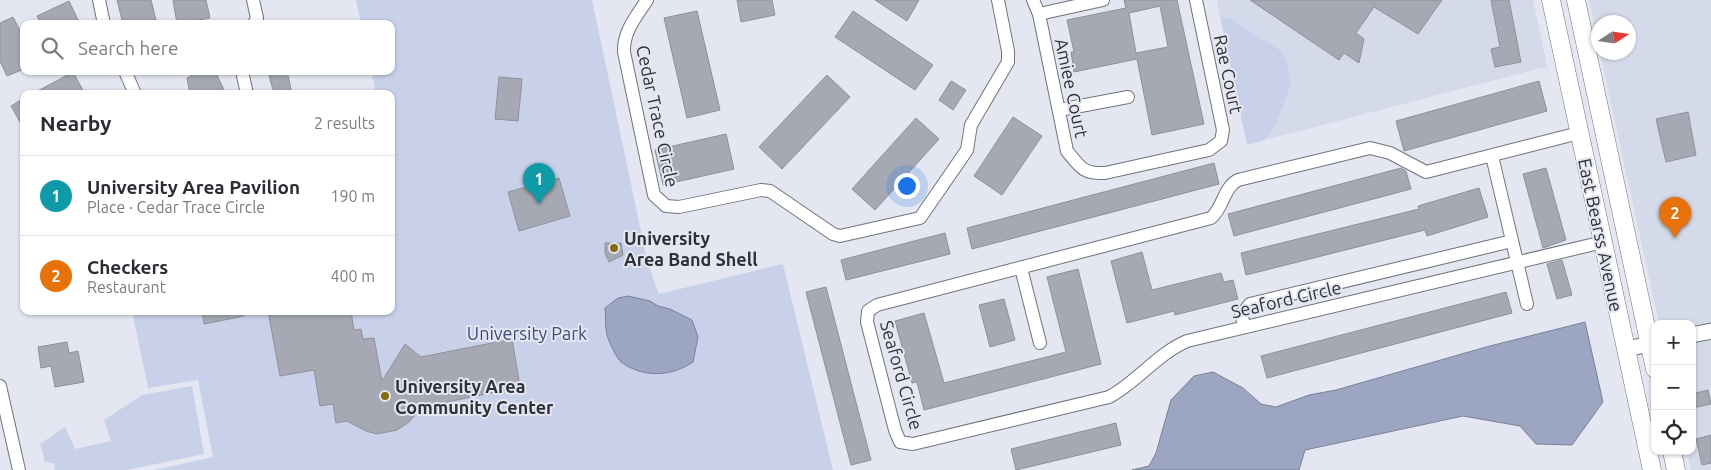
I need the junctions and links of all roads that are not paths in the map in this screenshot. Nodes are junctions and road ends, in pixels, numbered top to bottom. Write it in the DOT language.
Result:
graph roads {
  1 [pos="99,0"];
  2 [pos="254,0"];
  3 [pos="647,0"];
  4 [pos="998,0"];
  5 [pos="1033,0"];
  6 [pos="1103,0"];
  7 [pos="1196,0"];
  8 [pos="1551,0"];
  9 [pos="1576,0"];
  10 [pos="1039,14"];
  11 [pos="103,20"];
  12 [pos="256,20"];
  13 [pos="127,75"];
  14 [pos="243,75"];
  15 [pos="134,90"];
  16 [pos="246,90"];
  17 [pos="1128,96"];
  18 [pos="1059,110"];
  19 [pos="1579,133"];
  20 [pos="1210,150"];
  21 [pos="1492,156"];
  22 [pos="1512,241"];
  23 [pos="1603,242"];
  24 [pos="1517,263"];
  25 [pos="1021,268"];
  26 [pos="1527,304"];
  27 [pos="1245,327"];
  28 [pos="1711,331"];
  29 [pos="1696,334"];
  30 [pos="1651,338"];
  31 [pos="1040,343"];
  32 [pos="1651,343"];
  33 [pos="1626,349"];
  34 [pos="0,386"];
  35 [pos="1673,455"];
  36 [pos="19,470"];
  37 [pos="1652,470"];
  38 [pos="1676,470"];
  1 -- 11 [label="street"];
  2 -- 12 [label="street"];
  3 -- 4 [label="street, Cedar Trace Circle"];
  5 -- 10 [label="street, Amiee Court"];
  6 -- 10 [label="street"];
  7 -- 20 [label="street, Rae Court"];
  8 -- 19 [label="main road, East Bearss Avenue"];
  9 -- 30 [label="main road, East Bearss Avenue"];
  10 -- 18 [label="street, Amiee Court"];
  13 -- 15 [label="street"];
  14 -- 16 [label="street"];
  17 -- 18 [label="street"];
  18 -- 20 [label="street, Amiee Court"];
  19 -- 21 [label="street, Seaford Circle"];
  19 -- 23 [label="main road, East Bearss Avenue"];
  21 -- 22 [label="street"];
  21 -- 25 [label="street, Seaford Circle"];
  22 -- 24 [label="street"];
  22 -- 27 [label="street"];
  23 -- 24 [label="street, Seaford Circle"];
  23 -- 33 [label="main road, East Bearss Avenue"];
  24 -- 26 [label="street"];
  24 -- 27 [label="street, Seaford Circle"];
  25 -- 27 [label="street, Seaford Circle"];
  25 -- 31 [label="street"];
  28 -- 29 [label="street"];
  32 -- 33 [label="street"];
  33 -- 37 [label="main road, East Bearss Avenue"];
  34 -- 36 [label="street"];
  35 -- 38 [label="main road"];
}
